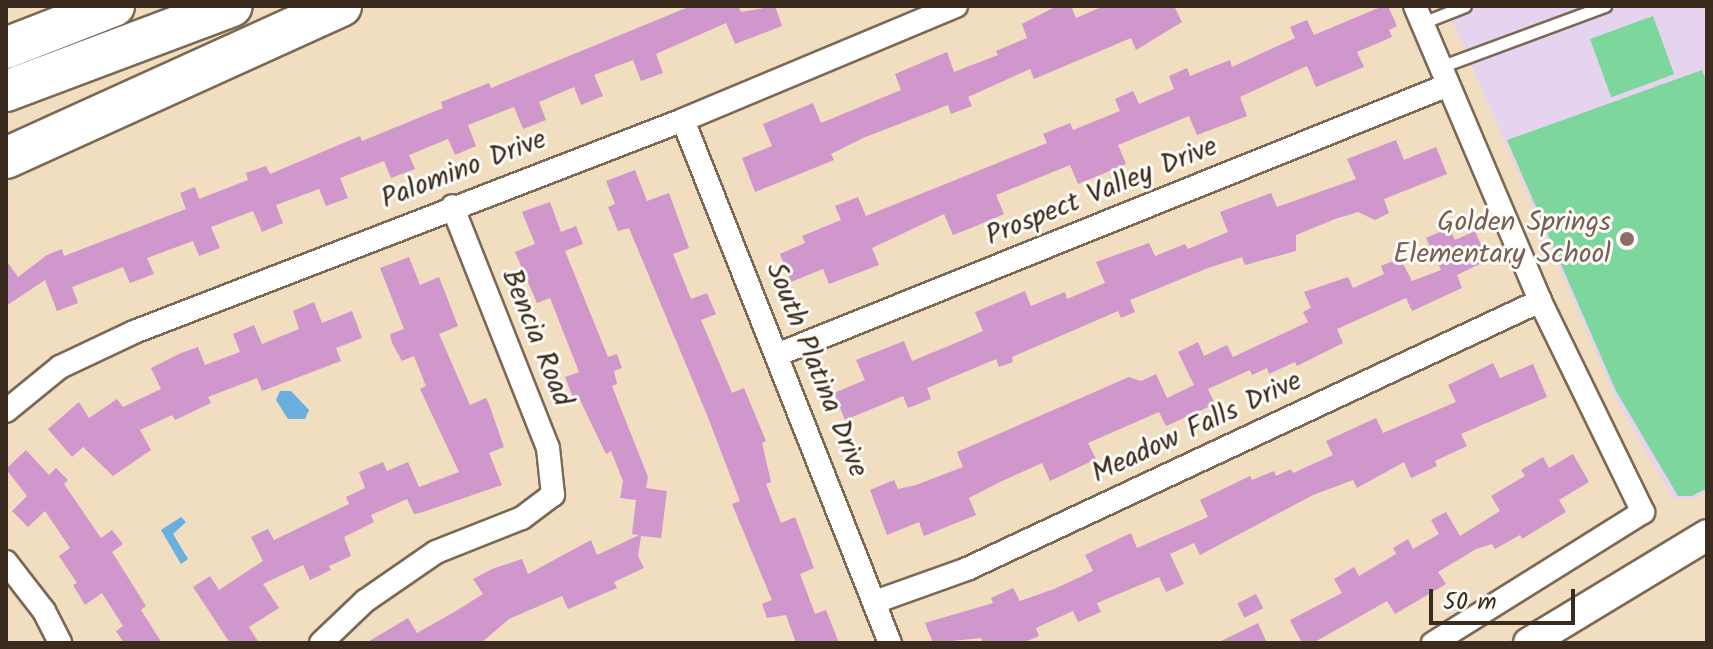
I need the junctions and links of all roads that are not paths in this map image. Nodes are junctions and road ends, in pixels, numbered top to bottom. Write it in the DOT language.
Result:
graph roads {
  1 [pos="40,6"];
  2 [pos="114,6"];
  3 [pos="157,6"];
  4 [pos="232,6"];
  5 [pos="341,6"];
  6 [pos="956,6"];
  7 [pos="1465,6"];
  8 [pos="1605,6"];
  9 [pos="1418,14"];
  10 [pos="6,20"];
  11 [pos="6,48"];
  12 [pos="6,63"];
  13 [pos="1444,76"];
  14 [pos="6,91"];
  15 [pos="683,120"];
  16 [pos="6,158"];
  17 [pos="452,206"];
  18 [pos="1540,301"];
  19 [pos="779,354"];
  20 [pos="6,411"];
  21 [pos="1707,535"];
  22 [pos="6,562"];
  23 [pos="875,602"];
  24 [pos="60,643"];
  25 [pos="321,643"];
  26 [pos="890,643"];
  27 [pos="1433,643"];
  28 [pos="1529,643"];
  1 -- 10 [label="highway"];
  2 -- 11 [label="highway"];
  3 -- 12 [label="highway"];
  4 -- 14 [label="highway"];
  5 -- 16 [label="highway"];
  6 -- 15 [label="street, Palomino Drive"];
  7 -- 9 [label="lane"];
  8 -- 13 [label="lane"];
  9 -- 13 [label="street"];
  13 -- 18 [label="street"];
  13 -- 19 [label="street, Prospect Valley Drive"];
  15 -- 17 [label="street, Palomino Drive"];
  15 -- 19 [label="street, South Platina Drive"];
  17 -- 20 [label="street, Palomino Drive"];
  17 -- 25 [label="street, Bencia Road"];
  18 -- 23 [label="street, Meadow Falls Drive"];
  18 -- 27 [label="street"];
  19 -- 23 [label="street, South Platina Drive"];
  21 -- 28 [label="main road"];
  22 -- 24 [label="street"];
  23 -- 26 [label="street, South Platina Drive"];
}
